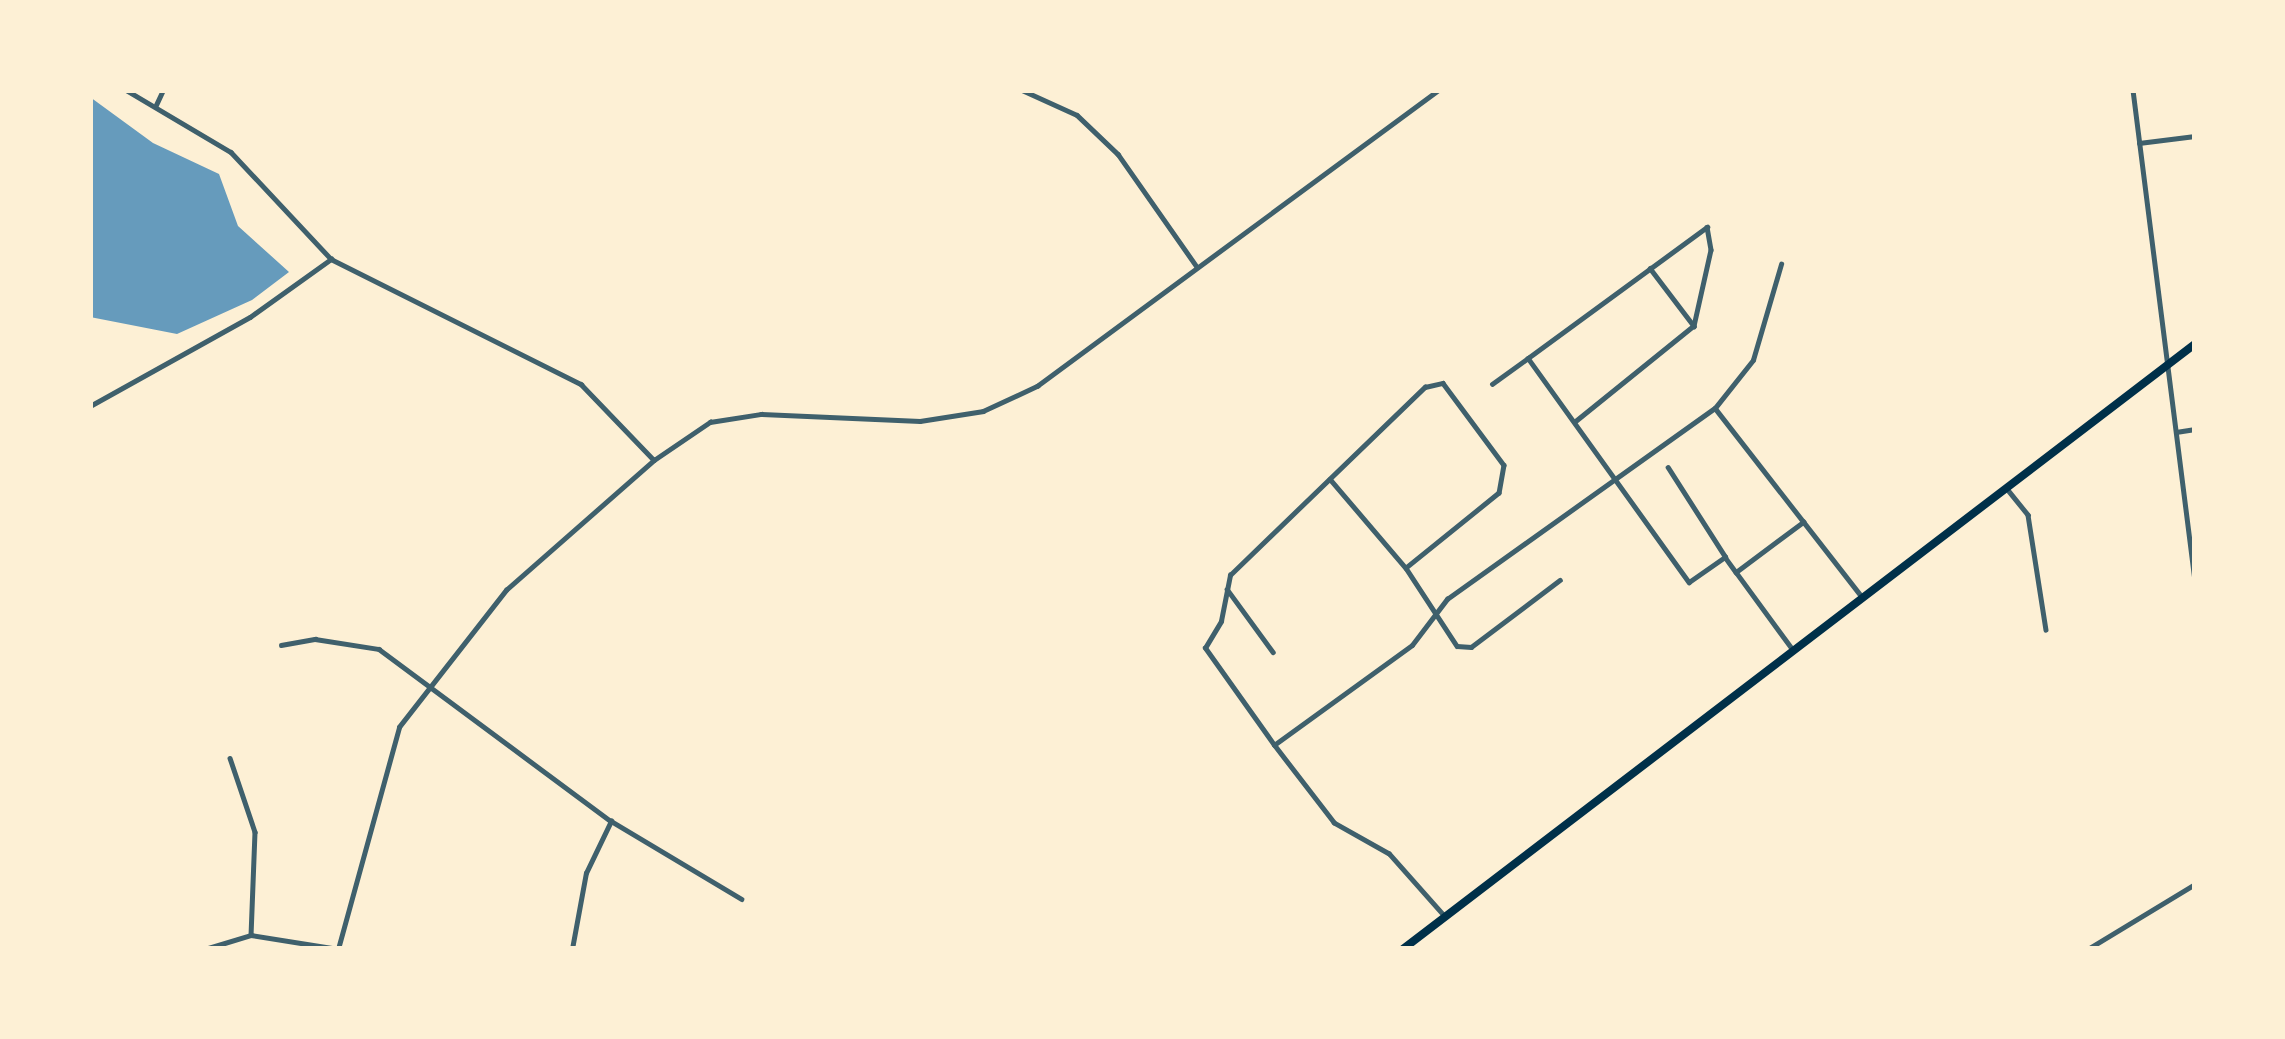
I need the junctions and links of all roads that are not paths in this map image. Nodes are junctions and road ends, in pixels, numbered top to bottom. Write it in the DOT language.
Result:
graph roads {
  1 [pos="126,90"];
  2 [pos="163,90"];
  3 [pos="1022,90"];
  4 [pos="1439,90"];
  5 [pos="2133,90"];
  6 [pos="156,105"];
  7 [pos="2195,136"];
  8 [pos="2139,143"];
  9 [pos="332,260"];
  10 [pos="1780,264"];
  11 [pos="1197,266"];
  12 [pos="1651,268"];
  13 [pos="1694,326"];
  14 [pos="2195,344"];
  15 [pos="1528,358"];
  16 [pos="2169,362"];
  17 [pos="1492,384"];
  18 [pos="90,406"];
  19 [pos="1715,408"];
  20 [pos="1575,422"];
  21 [pos="2195,429"];
  22 [pos="2176,431"];
  23 [pos="654,460"];
  24 [pos="1668,468"];
  25 [pos="1616,478"];
  26 [pos="1330,479"];
  27 [pos="2004,485"];
  28 [pos="1804,522"];
  29 [pos="1725,556"];
  30 [pos="1406,568"];
  31 [pos="1736,572"];
  32 [pos="1560,580"];
  33 [pos="2195,584"];
  34 [pos="1227,589"];
  35 [pos="1862,597"];
  36 [pos="1437,612"];
  37 [pos="2046,630"];
  38 [pos="281,645"];
  39 [pos="1793,650"];
  40 [pos="1273,652"];
  41 [pos="429,682"];
  42 [pos="1274,746"];
  43 [pos="230,758"];
  44 [pos="611,821"];
  45 [pos="2195,884"];
  46 [pos="742,899"];
  47 [pos="1445,917"];
  48 [pos="251,935"];
  49 [pos="205,949"];
  50 [pos="338,949"];
  51 [pos="572,949"];
  52 [pos="1403,949"];
  53 [pos="2088,949"];
  1 -- 6 [label="street"];
  2 -- 6 [label="street"];
  3 -- 11 [label="street"];
  4 -- 11 [label="street"];
  5 -- 8 [label="street"];
  6 -- 9 [label="street"];
  7 -- 8 [label="street"];
  8 -- 16 [label="street"];
  9 -- 18 [label="street"];
  9 -- 23 [label="street"];
  10 -- 19 [label="street"];
  11 -- 23 [label="street"];
  12 -- 13 [label="street"];
  12 -- 13 [label="street"];
  12 -- 15 [label="street"];
  13 -- 20 [label="street"];
  14 -- 16 [label="main road"];
  15 -- 17 [label="street"];
  15 -- 20 [label="street"];
  16 -- 22 [label="street"];
  16 -- 27 [label="main road"];
  19 -- 25 [label="street"];
  19 -- 28 [label="street"];
  20 -- 25 [label="street"];
  21 -- 22 [label="street"];
  22 -- 33 [label="street"];
  23 -- 41 [label="street"];
  24 -- 29 [label="street"];
  25 -- 29 [label="street"];
  25 -- 36 [label="street"];
  26 -- 30 [label="street"];
  26 -- 30 [label="street"];
  26 -- 34 [label="street"];
  27 -- 35 [label="main road"];
  27 -- 37 [label="street"];
  28 -- 31 [label="street"];
  28 -- 35 [label="street"];
  29 -- 31 [label="street"];
  30 -- 36 [label="street"];
  31 -- 39 [label="street"];
  32 -- 36 [label="street"];
  34 -- 40 [label="street"];
  34 -- 42 [label="street"];
  35 -- 39 [label="main road"];
  36 -- 42 [label="street"];
  38 -- 41 [label="street"];
  39 -- 47 [label="main road"];
  41 -- 44 [label="street"];
  41 -- 50 [label="street"];
  42 -- 47 [label="street"];
  43 -- 48 [label="street"];
  44 -- 46 [label="street"];
  44 -- 51 [label="street"];
  45 -- 53 [label="street"];
  47 -- 52 [label="main road"];
  48 -- 49 [label="street"];
  48 -- 50 [label="street"];
}
